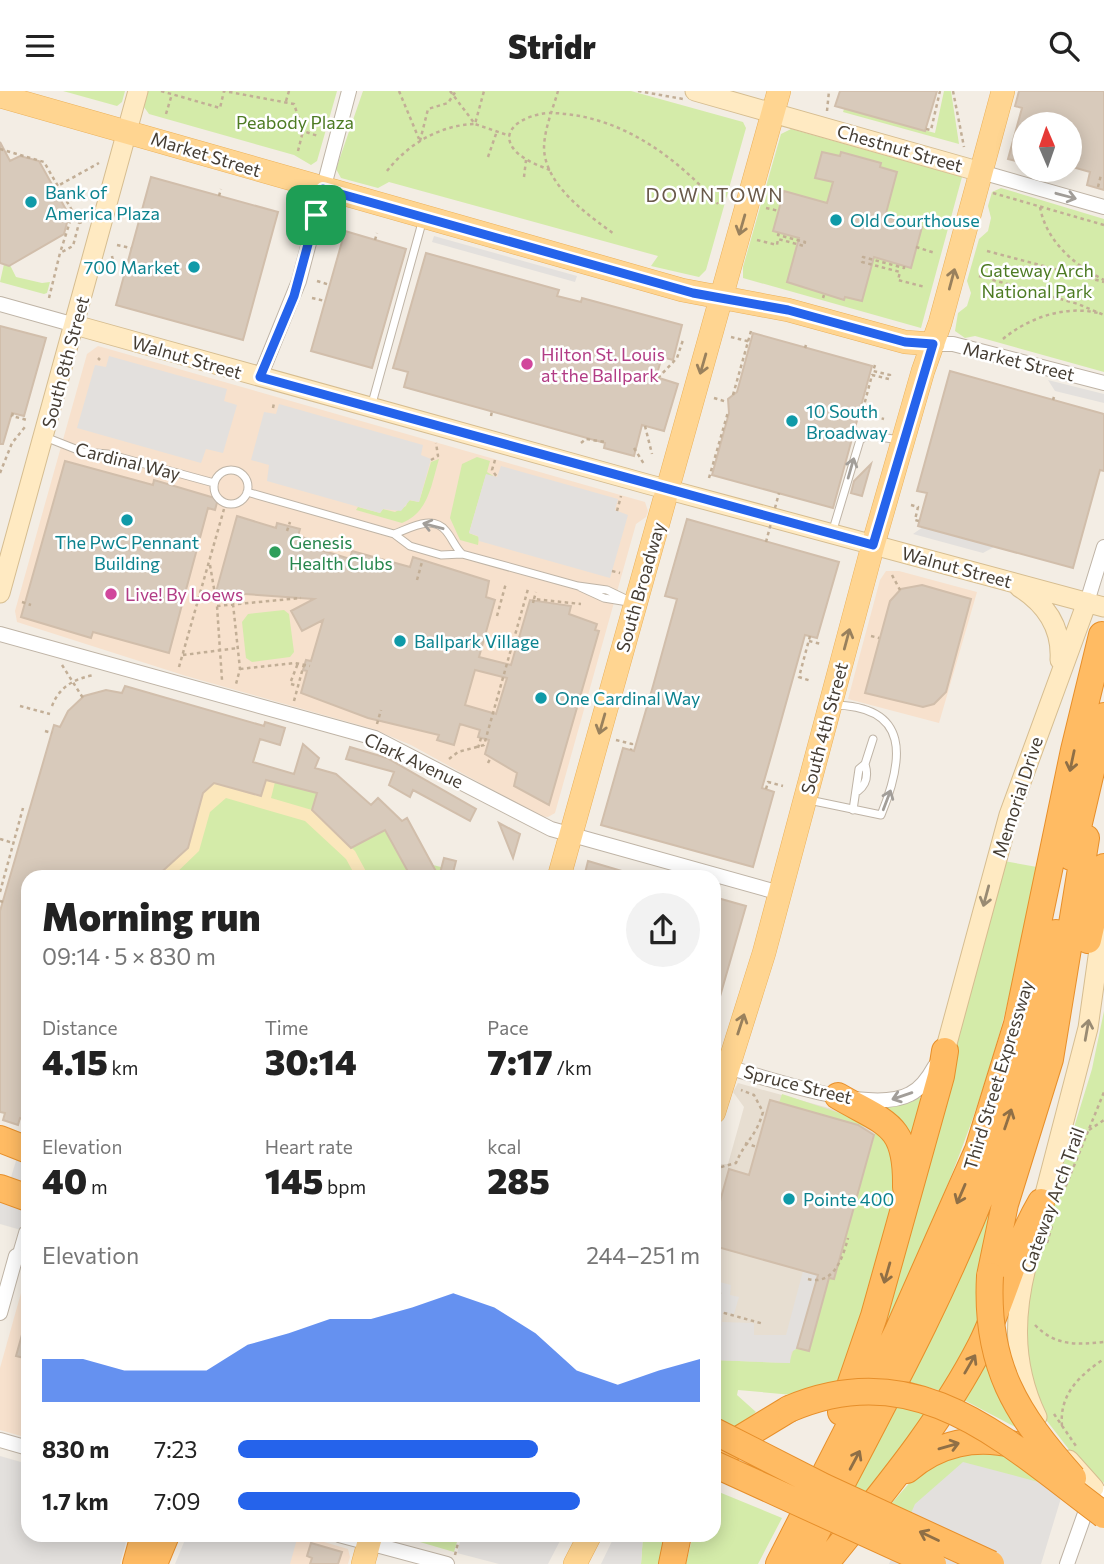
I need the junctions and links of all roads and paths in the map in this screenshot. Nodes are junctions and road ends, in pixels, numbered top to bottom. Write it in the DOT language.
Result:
graph roads {
  1 [pos="138,91"];
  2 [pos="161,91"];
  3 [pos="247,91"];
  4 [pos="289,91"];
  5 [pos="349,91"];
  6 [pos="399,91"];
  7 [pos="450,91"];
  8 [pos="484,91"];
  9 [pos="558,91"];
  10 [pos="695,91"];
  11 [pos="829,91"];
  12 [pos="940,91"];
  13 [pos="953,91"];
  14 [pos="1003,91"];
  15 [pos="456,93"];
  16 [pos="172,94"];
  17 [pos="0,96"];
  18 [pos="245,97"];
  19 [pos="286,102"];
  20 [pos="776,102"];
  21 [pos="827,111"];
  22 [pos="552,113"];
  23 [pos="166,114"];
  24 [pos="475,124"];
  25 [pos="926,129"];
  26 [pos="128,131"];
  27 [pos="303,131"];
  28 [pos="497,131"];
  29 [pos="510,135"];
  30 [pos="318,136"];
  31 [pos="420,141"];
  32 [pos="964,147"];
  33 [pos="0,149"];
  34 [pos="298,151"];
  35 [pos="488,157"];
  36 [pos="526,159"];
  37 [pos="99,163"];
  38 [pos="550,170"];
  39 [pos="387,171"];
  40 [pos="981,171"];
  41 [pos="1101,175"];
  42 [pos="524,177"];
  43 [pos="56,187"];
  44 [pos="1098,187"];
  45 [pos="221,189"];
  46 [pos="323,189"];
  47 [pos="992,193"];
  48 [pos="219,196"];
  49 [pos="718,204"];
  50 [pos="1040,207"];
  51 [pos="1104,207"];
  52 [pos="766,208"];
  53 [pos="779,211"];
  54 [pos="423,217"];
  55 [pos="83,222"];
  56 [pos="1104,225"];
  57 [pos="377,233"];
  58 [pos="779,233"];
  59 [pos="614,234"];
  60 [pos="375,240"];
  61 [pos="757,240"];
  62 [pos="117,245"];
  63 [pos="916,247"];
  64 [pos="131,248"];
  65 [pos="987,251"];
  66 [pos="60,253"];
  67 [pos="935,253"];
  68 [pos="112,255"];
  69 [pos="113,261"];
  70 [pos="904,265"];
  71 [pos="979,276"];
  72 [pos="317,281"];
  73 [pos="1104,281"];
  74 [pos="330,285"];
  75 [pos="925,288"];
  76 [pos="49,298"];
  77 [pos="312,298"];
  78 [pos="722,298"];
  79 [pos="325,302"];
  80 [pos="0,304"];
  81 [pos="1104,315"];
  82 [pos="75,325"];
  83 [pos="751,331"];
  84 [pos="731,337"];
  85 [pos="1003,339"];
  86 [pos="683,340"];
  87 [pos="749,342"];
  88 [pos="933,344"];
  89 [pos="875,365"];
  90 [pos="260,377"];
  91 [pos="658,378"];
  92 [pos="1104,383"];
  93 [pos="733,395"];
  94 [pos="714,398"];
  95 [pos="727,402"];
  96 [pos="274,403"];
  97 [pos="273,408"];
  98 [pos="371,408"];
  99 [pos="492,411"];
  100 [pos="728,412"];
  101 [pos="13,413"];
  102 [pos="491,416"];
  103 [pos="884,419"];
  104 [pos="27,420"];
  105 [pos="645,426"];
  106 [pos="25,427"];
  107 [pos="905,435"];
  108 [pos="44,437"];
  109 [pos="605,442"];
  110 [pos="436,443"];
  111 [pos="581,443"];
  112 [pos="634,448"];
  113 [pos="1,451"];
  114 [pos="7,453"];
  115 [pos="652,454"];
  116 [pos="431,460"];
  117 [pos="495,460"];
  118 [pos="644,464"];
  119 [pos="0,473"];
  120 [pos="497,477"];
  121 [pos="709,478"];
  122 [pos="214,484"];
  123 [pos="667,490"];
  124 [pos="247,492"];
  125 [pos="779,493"];
  126 [pos="621,496"];
  127 [pos="911,505"];
  128 [pos="224,509"];
  129 [pos="617,511"];
  130 [pos="919,521"];
  131 [pos="290,522"];
  132 [pos="287,531"];
  133 [pos="394,534"];
  134 [pos="832,534"];
  135 [pos="766,542"];
  136 [pos="873,545"];
  137 [pos="1104,547"];
  138 [pos="462,554"];
  139 [pos="209,561"];
  140 [pos="422,562"];
  141 [pos="612,571"];
  142 [pos="620,573"];
  143 [pos="891,575"];
  144 [pos="1004,579"];
  145 [pos="417,580"];
  146 [pos="506,583"];
  147 [pos="528,589"];
  148 [pos="900,590"];
  149 [pos="536,591"];
  150 [pos="0,593"];
  151 [pos="301,598"];
  152 [pos="22,602"];
  153 [pos="233,604"];
  154 [pos="580,604"];
  155 [pos="636,604"];
  156 [pos="1095,604"];
  157 [pos="31,605"];
  158 [pos="216,606"];
  159 [pos="497,616"];
  160 [pos="0,634"];
  161 [pos="1102,635"];
  162 [pos="872,636"];
  163 [pos="879,638"];
  164 [pos="821,644"];
  165 [pos="238,648"];
  166 [pos="220,650"];
  167 [pos="183,655"];
  168 [pos="62,663"];
  169 [pos="298,663"];
  170 [pos="304,664"];
  171 [pos="310,666"];
  172 [pos="179,667"];
  173 [pos="1060,668"];
  174 [pos="240,669"];
  175 [pos="104,675"];
  176 [pos="222,680"];
  177 [pos="811,681"];
  178 [pos="73,682"];
  179 [pos="236,684"];
  180 [pos="298,687"];
  181 [pos="83,698"];
  182 [pos="294,701"];
  183 [pos="830,705"];
  184 [pos="20,706"];
  185 [pos="52,706"];
  186 [pos="381,711"];
  187 [pos="50,714"];
  188 [pos="1104,716"];
  189 [pos="377,725"];
  190 [pos="45,731"];
  191 [pos="52,733"];
  192 [pos="481,738"];
  193 [pos="873,739"];
  194 [pos="616,740"];
  195 [pos="478,749"];
  196 [pos="631,750"];
  197 [pos="491,757"];
  198 [pos="449,759"];
  199 [pos="1093,759"];
  200 [pos="488,763"];
  201 [pos="783,786"];
  202 [pos="766,789"];
  203 [pos="805,799"];
  204 [pos="23,808"];
  205 [pos="853,810"];
  206 [pos="19,823"];
  207 [pos="24,825"];
  208 [pos="571,835"];
  209 [pos="0,839"];
  210 [pos="13,843"];
  211 [pos="8,862"];
  212 [pos="15,864"];
  213 [pos="1104,867"];
  214 [pos="561,870"];
  215 [pos="697,870"];
  216 [pos="721,877"];
  217 [pos="1,884"];
  218 [pos="0,892"];
  219 [pos="780,893"];
  220 [pos="1104,911"];
  221 [pos="944,1051"];
  222 [pos="721,1064"];
  223 [pos="741,1090"];
  224 [pos="1104,1092"];
  225 [pos="838,1096"];
  226 [pos="1104,1120"];
  227 [pos="1089,1130"];
  228 [pos="0,1139"];
  229 [pos="745,1143"];
  230 [pos="21,1147"];
  231 [pos="757,1147"];
  232 [pos="0,1156"];
  233 [pos="21,1163"];
  234 [pos="721,1167"];
  235 [pos="0,1189"];
  236 [pos="21,1196"];
  237 [pos="1052,1206"];
  238 [pos="905,1207"];
  239 [pos="997,1235"];
  240 [pos="21,1238"];
  241 [pos="848,1238"];
  242 [pos="1046,1246"];
  243 [pos="16,1256"];
  244 [pos="808,1279"];
  245 [pos="721,1312"];
  246 [pos="0,1313"];
  247 [pos="1030,1317"];
  248 [pos="764,1324"];
  249 [pos="1104,1342"];
  250 [pos="1104,1359"];
  251 [pos="1049,1406"];
  252 [pos="1062,1429"];
  253 [pos="721,1435"];
  254 [pos="0,1440"];
  255 [pos="21,1446"];
  256 [pos="1083,1454"];
  257 [pos="721,1457"];
  258 [pos="721,1467"];
  259 [pos="892,1482"];
  260 [pos="1099,1492"];
  261 [pos="1104,1514"];
  262 [pos="142,1542"];
  263 [pos="163,1542"];
  264 [pos="457,1542"];
  265 [pos="586,1542"];
  266 [pos="677,1542"];
  267 [pos="368,1547"];
  268 [pos="451,1560"];
  269 [pos="136,1564"];
  270 [pos="154,1564"];
  271 [pos="575,1564"];
  272 [pos="672,1564"];
  273 [pos="771,1564"];
  274 [pos="779,1564"];
  275 [pos="800,1564"];
  276 [pos="825,1564"];
  277 [pos="933,1564"];
  278 [pos="991,1564"];
  279 [pos="1067,1564"];
  1 -- 26 [label="street, South 8th Street"];
  2 -- 16 [label="path"];
  3 -- 18 [label="path"];
  4 -- 19 [label="path"];
  5 -- 46 [label="street"];
  6 -- 31 [label="path"];
  7 -- 15 [label="path"];
  8 -- 24 [label="path"];
  9 -- 22 [label="path"];
  10 -- 20 [label="street, Chestnut Street"];
  11 -- 21 [label="path"];
  12 -- 25 [label="path"];
  13 -- 32 [label="path"];
  14 -- 40 [label="main road, South 4th Street"];
  15 -- 24 [label="path"];
  15 -- 31 [label="path"];
  16 -- 18 [label="path"];
  16 -- 23 [label="path"];
  17 -- 26 [label="main road, Market Street"];
  18 -- 19 [label="path"];
  19 -- 27 [label="path"];
  20 -- 40 [label="street, Chestnut Street"];
  20 -- 78 [label="main road, South Broadway, one-way"];
  22 -- 29 [label="path"];
  22 -- 38 [label="path"];
  22 -- 49 [label="path"];
  24 -- 28 [label="path"];
  24 -- 31 [label="path"];
  26 -- 46 [label="main road, Market Street"];
  26 -- 82 [label="street, South 8th Street"];
  27 -- 30 [label="path"];
  27 -- 34 [label="path"];
  28 -- 29 [label="path"];
  28 -- 35 [label="path"];
  29 -- 36 [label="path"];
  31 -- 39 [label="path"];
  33 -- 43 [label="path"];
  36 -- 38 [label="path"];
  36 -- 42 [label="path"];
  37 -- 43 [label="path"];
  38 -- 59 [label="path"];
  40 -- 51 [label="street, Chestnut Street, one-way"];
  88 -- 40 [label="main road, South 4th Street, one-way"];
  41 -- 44 [label="path"];
  43 -- 66 [label="path"];
  45 -- 48 [label="path"];
  46 -- 54 [label="main road, Market Street"];
  46 -- 90 [label="street"];
  47 -- 50 [label="path"];
  50 -- 56 [label="path"];
  50 -- 73 [label="path"];
  52 -- 53 [label="path"];
  54 -- 78 [label="main road, Market Street"];
  54 -- 98 [label="lane"];
  55 -- 66 [label="path"];
  57 -- 60 [label="path"];
  58 -- 61 [label="path"];
  62 -- 64 [label="path"];
  63 -- 67 [label="path"];
  65 -- 73 [label="path"];
  66 -- 76 [label="path"];
  68 -- 69 [label="path"];
  70 -- 75 [label="path"];
  71 -- 81 [label="path"];
  72 -- 74 [label="path"];
  77 -- 79 [label="path"];
  78 -- 88 [label="main road, Market Street"];
  78 -- 123 [label="main road, South Broadway, one-way"];
  80 -- 82 [label="street, Walnut Street"];
  81 -- 85 [label="path"];
  82 -- 90 [label="street, Walnut Street"];
  82 -- 108 [label="street, South 8th Street"];
  83 -- 87 [label="path"];
  84 -- 87 [label="path"];
  86 -- 91 [label="path"];
  87 -- 93 [label="path"];
  88 -- 92 [label="street, Market Street"];
  88 -- 107 [label="main road, South 4th Street"];
  89 -- 103 [label="path"];
  90 -- 98 [label="street, Walnut Street"];
  94 -- 95 [label="path"];
  96 -- 97 [label="path"];
  98 -- 123 [label="street, Walnut Street"];
  99 -- 102 [label="path"];
  100 -- 121 [label="path"];
  101 -- 104 [label="path"];
  105 -- 115 [label="path"];
  106 -- 114 [label="path"];
  134 -- 107 [label="lane, one-way"];
  107 -- 136 [label="main road, South 4th Street"];
  108 -- 122 [label="lane, Cardinal Way"];
  108 -- 150 [label="street, South 8th Street"];
  109 -- 111 [label="path"];
  110 -- 116 [label="path"];
  112 -- 118 [label="path"];
  113 -- 114 [label="path"];
  114 -- 119 [label="path"];
  117 -- 120 [label="path"];
  122 -- 124 [label="lane, Cardinal Way"];
  122 -- 124 [label="lane, Cardinal Way"];
  123 -- 134 [label="street, Walnut Street"];
  123 -- 155 [label="main road, South Broadway"];
  124 -- 133 [label="lane, Cardinal Way"];
  125 -- 135 [label="path, bridge"];
  126 -- 129 [label="path"];
  127 -- 130 [label="path"];
  128 -- 139 [label="path"];
  131 -- 132 [label="path"];
  133 -- 138 [label="lane, Cardinal Way"];
  138 -- 133 [label="lane, one-way"];
  134 -- 136 [label="street, Walnut Street"];
  136 -- 144 [label="street, Walnut Street"];
  183 -- 136 [label="main road, South 4th Street, one-way"];
  137 -- 156 [label="street, Memorial Drive"];
  138 -- 155 [label="lane, Cardinal Way"];
  139 -- 158 [label="path"];
  139 -- 167 [label="path"];
  140 -- 145 [label="path"];
  141 -- 142 [label="path"];
  143 -- 148 [label="path"];
  144 -- 156 [label="street, Walnut Street"];
  144 -- 173 [label="street"];
  146 -- 159 [label="path"];
  147 -- 195 [label="path"];
  149 -- 154 [label="path"];
  151 -- 153 [label="path"];
  152 -- 157 [label="path"];
  153 -- 158 [label="path"];
  153 -- 165 [label="path"];
  155 -- 208 [label="main road, South Broadway, one-way"];
  156 -- 173 [label="street, Memorial Drive"];
  158 -- 166 [label="path"];
  160 -- 208 [label="street, Clark Avenue"];
  161 -- 274 [label="highway, Third Street Expressway, one-way"];
  162 -- 163 [label="path"];
  164 -- 177 [label="path"];
  165 -- 166 [label="path"];
  165 -- 174 [label="path"];
  166 -- 167 [label="path"];
  166 -- 176 [label="path"];
  167 -- 172 [label="path"];
  168 -- 178 [label="path"];
  169 -- 170 [label="path"];
  169 -- 174 [label="path"];
  169 -- 180 [label="path"];
  170 -- 171 [label="path"];
  170 -- 180 [label="path"];
  173 -- 221 [label="street, Memorial Drive, one-way"];
  174 -- 179 [label="path"];
  175 -- 178 [label="path"];
  178 -- 181 [label="path"];
  178 -- 185 [label="path"];
  180 -- 182 [label="path"];
  183 -- 203 [label="main road, South 4th Street"];
  205 -- 183 [label="lane, one-way"];
  184 -- 187 [label="path"];
  186 -- 189 [label="path"];
  188 -- 199 [label="highway, Third Street Expressway"];
  190 -- 191 [label="path"];
  192 -- 195 [label="path"];
  193 -- 205 [label="lane"];
  194 -- 196 [label="path"];
  195 -- 198 [label="path"];
  197 -- 200 [label="path"];
  199 -- 239 [label="highway"];
  275 -- 199 [label="highway, Third Street Expressway, one-way"];
  201 -- 202 [label="path"];
  203 -- 205 [label="lane"];
  203 -- 219 [label="main road, South 4th Street"];
  204 -- 206 [label="path"];
  206 -- 207 [label="path"];
  206 -- 210 [label="path"];
  208 -- 214 [label="main road, South Broadway"];
  208 -- 215 [label="street, Clark Avenue"];
  209 -- 210 [label="path"];
  210 -- 211 [label="path"];
  211 -- 212 [label="path"];
  211 -- 217 [label="path"];
  213 -- 239 [label="highway"];
  216 -- 219 [label="street, Clark Avenue"];
  217 -- 218 [label="path"];
  222 -- 219 [label="main road, South 4th Street, one-way"];
  237 -- 220 [label="street, one-way"];
  221 -- 225 [label="street, Spruce Street, one-way"];
  221 -- 238 [label="highway"];
  222 -- 225 [label="street, Spruce Street"];
  223 -- 229 [label="path"];
  224 -- 227 [label="path, Gateway Arch Trail"];
  225 -- 238 [label="highway"];
  226 -- 227 [label="path"];
  227 -- 237 [label="path, Gateway Arch Trail"];
  228 -- 230 [label="highway"];
  229 -- 231 [label="path"];
  229 -- 234 [label="path"];
  232 -- 233 [label="highway"];
  235 -- 236 [label="highway"];
  237 -- 242 [label="path, Gateway Arch Trail"];
  259 -- 237 [label="highway, one-way"];
  237 -- 260 [label="street"];
  238 -- 273 [label="highway, one-way"];
  239 -- 261 [label="highway, bridge"];
  240 -- 243 [label="lane"];
  241 -- 244 [label="path"];
  243 -- 246 [label="street"];
  245 -- 248 [label="path"];
  247 -- 249 [label="path"];
  250 -- 252 [label="path"];
  251 -- 252 [label="path"];
  252 -- 256 [label="path"];
  278 -- 253 [label="highway, one-way, bridge"];
  254 -- 255 [label="street"];
  257 -- 261 [label="highway, bridge"];
  258 -- 277 [label="highway, bridge"];
  259 -- 260 [label="highway, one-way"];
  259 -- 276 [label="highway"];
  260 -- 279 [label="street"];
  262 -- 269 [label="highway"];
  263 -- 270 [label="highway"];
  264 -- 268 [label="path"];
  265 -- 271 [label="main road"];
  266 -- 272 [label="highway"];
  267 -- 268 [label="street"];
}
